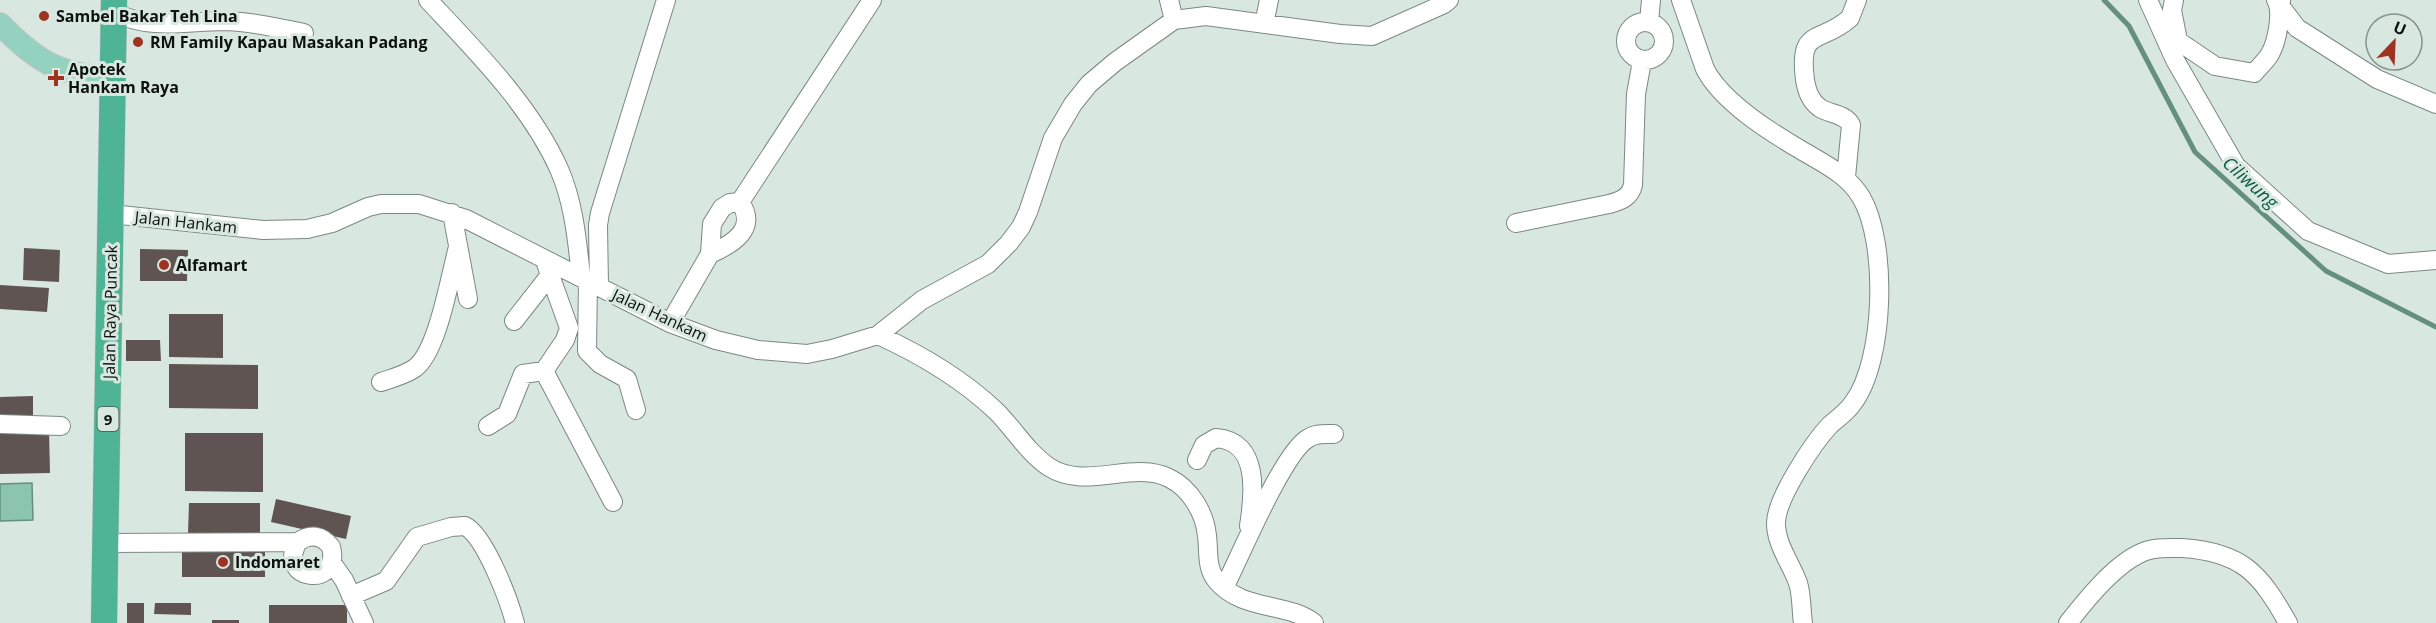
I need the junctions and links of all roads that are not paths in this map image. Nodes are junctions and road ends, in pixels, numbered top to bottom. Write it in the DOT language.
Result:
graph roads {
  1 [pos="428,0"];
  2 [pos="666,0"];
  3 [pos="872,0"];
  4 [pos="1169,0"];
  5 [pos="1269,0"];
  6 [pos="1651,0"];
  7 [pos="1681,0"];
  8 [pos="1857,0"];
  9 [pos="1445,1"];
  10 [pos="2279,1"];
  11 [pos="2150,5"];
  12 [pos="2173,5"];
  13 [pos="114,6"];
  14 [pos="1174,21"];
  15 [pos="1649,22"];
  16 [pos="0,24"];
  17 [pos="1263,24"];
  18 [pos="304,33"];
  19 [pos="1642,61"];
  20 [pos="113,80"];
  21 [pos="2436,104"];
  22 [pos="1846,177"];
  23 [pos="740,202"];
  24 [pos="452,213"];
  25 [pos="111,214"];
  26 [pos="1516,223"];
  27 [pos="458,247"];
  28 [pos="710,254"];
  29 [pos="2436,260"];
  30 [pos="547,268"];
  31 [pos="589,281"];
  32 [pos="468,299"];
  33 [pos="514,321"];
  34 [pos="670,323"];
  35 [pos="878,335"];
  36 [pos="544,371"];
  37 [pos="381,382"];
  38 [pos="636,410"];
  39 [pos="0,424"];
  40 [pos="61,426"];
  41 [pos="488,426"];
  42 [pos="1334,434"];
  43 [pos="1197,460"];
  44 [pos="613,502"];
  45 [pos="298,542"];
  46 [pos="1247,542"];
  47 [pos="106,543"];
  48 [pos="332,563"];
  49 [pos="1224,588"];
  50 [pos="351,596"];
  51 [pos="104,623"];
  52 [pos="364,623"];
  53 [pos="515,623"];
  54 [pos="1314,623"];
  55 [pos="1803,623"];
  56 [pos="2068,623"];
  57 [pos="2288,623"];
  1 -- 31 [label="street"];
  2 -- 31 [label="street"];
  3 -- 23 [label="street"];
  4 -- 14 [label="street"];
  5 -- 17 [label="street"];
  6 -- 15 [label="street"];
  7 -- 22 [label="street"];
  8 -- 22 [label="street"];
  9 -- 17 [label="street"];
  10 -- 12 [label="street"];
  10 -- 21 [label="street"];
  11 -- 12 [label="street"];
  11 -- 29 [label="street"];
  13 -- 18 [label="street"];
  13 -- 20 [label="highway, Jalan Raya Puncak / 9"];
  14 -- 17 [label="street"];
  14 -- 35 [label="street"];
  15 -- 19 [label="street"];
  15 -- 19 [label="street"];
  16 -- 20 [label="main road"];
  19 -- 26 [label="street"];
  20 -- 25 [label="highway, Jalan Raya Puncak / 9"];
  22 -- 55 [label="street"];
  23 -- 28 [label="street"];
  23 -- 28 [label="street"];
  24 -- 25 [label="street, Jalan Hankam"];
  24 -- 27 [label="street"];
  24 -- 30 [label="street, Jalan Hankam"];
  25 -- 47 [label="highway, Jalan Raya Puncak / 9"];
  27 -- 32 [label="street"];
  27 -- 37 [label="street"];
  28 -- 34 [label="street"];
  30 -- 31 [label="street, Jalan Hankam"];
  30 -- 33 [label="street"];
  30 -- 36 [label="street"];
  31 -- 34 [label="street, Jalan Hankam"];
  31 -- 38 [label="street"];
  34 -- 35 [label="street, Jalan Hankam"];
  35 -- 49 [label="street"];
  36 -- 41 [label="street"];
  36 -- 44 [label="street"];
  39 -- 40 [label="street"];
  42 -- 46 [label="street"];
  43 -- 46 [label="street"];
  45 -- 47 [label="street"];
  45 -- 48 [label="street"];
  45 -- 48 [label="street"];
  46 -- 49 [label="street"];
  47 -- 51 [label="highway, Jalan Raya Puncak / 9"];
  48 -- 50 [label="street"];
  49 -- 54 [label="street"];
  50 -- 52 [label="street"];
  50 -- 53 [label="street"];
  56 -- 57 [label="street"];
}
